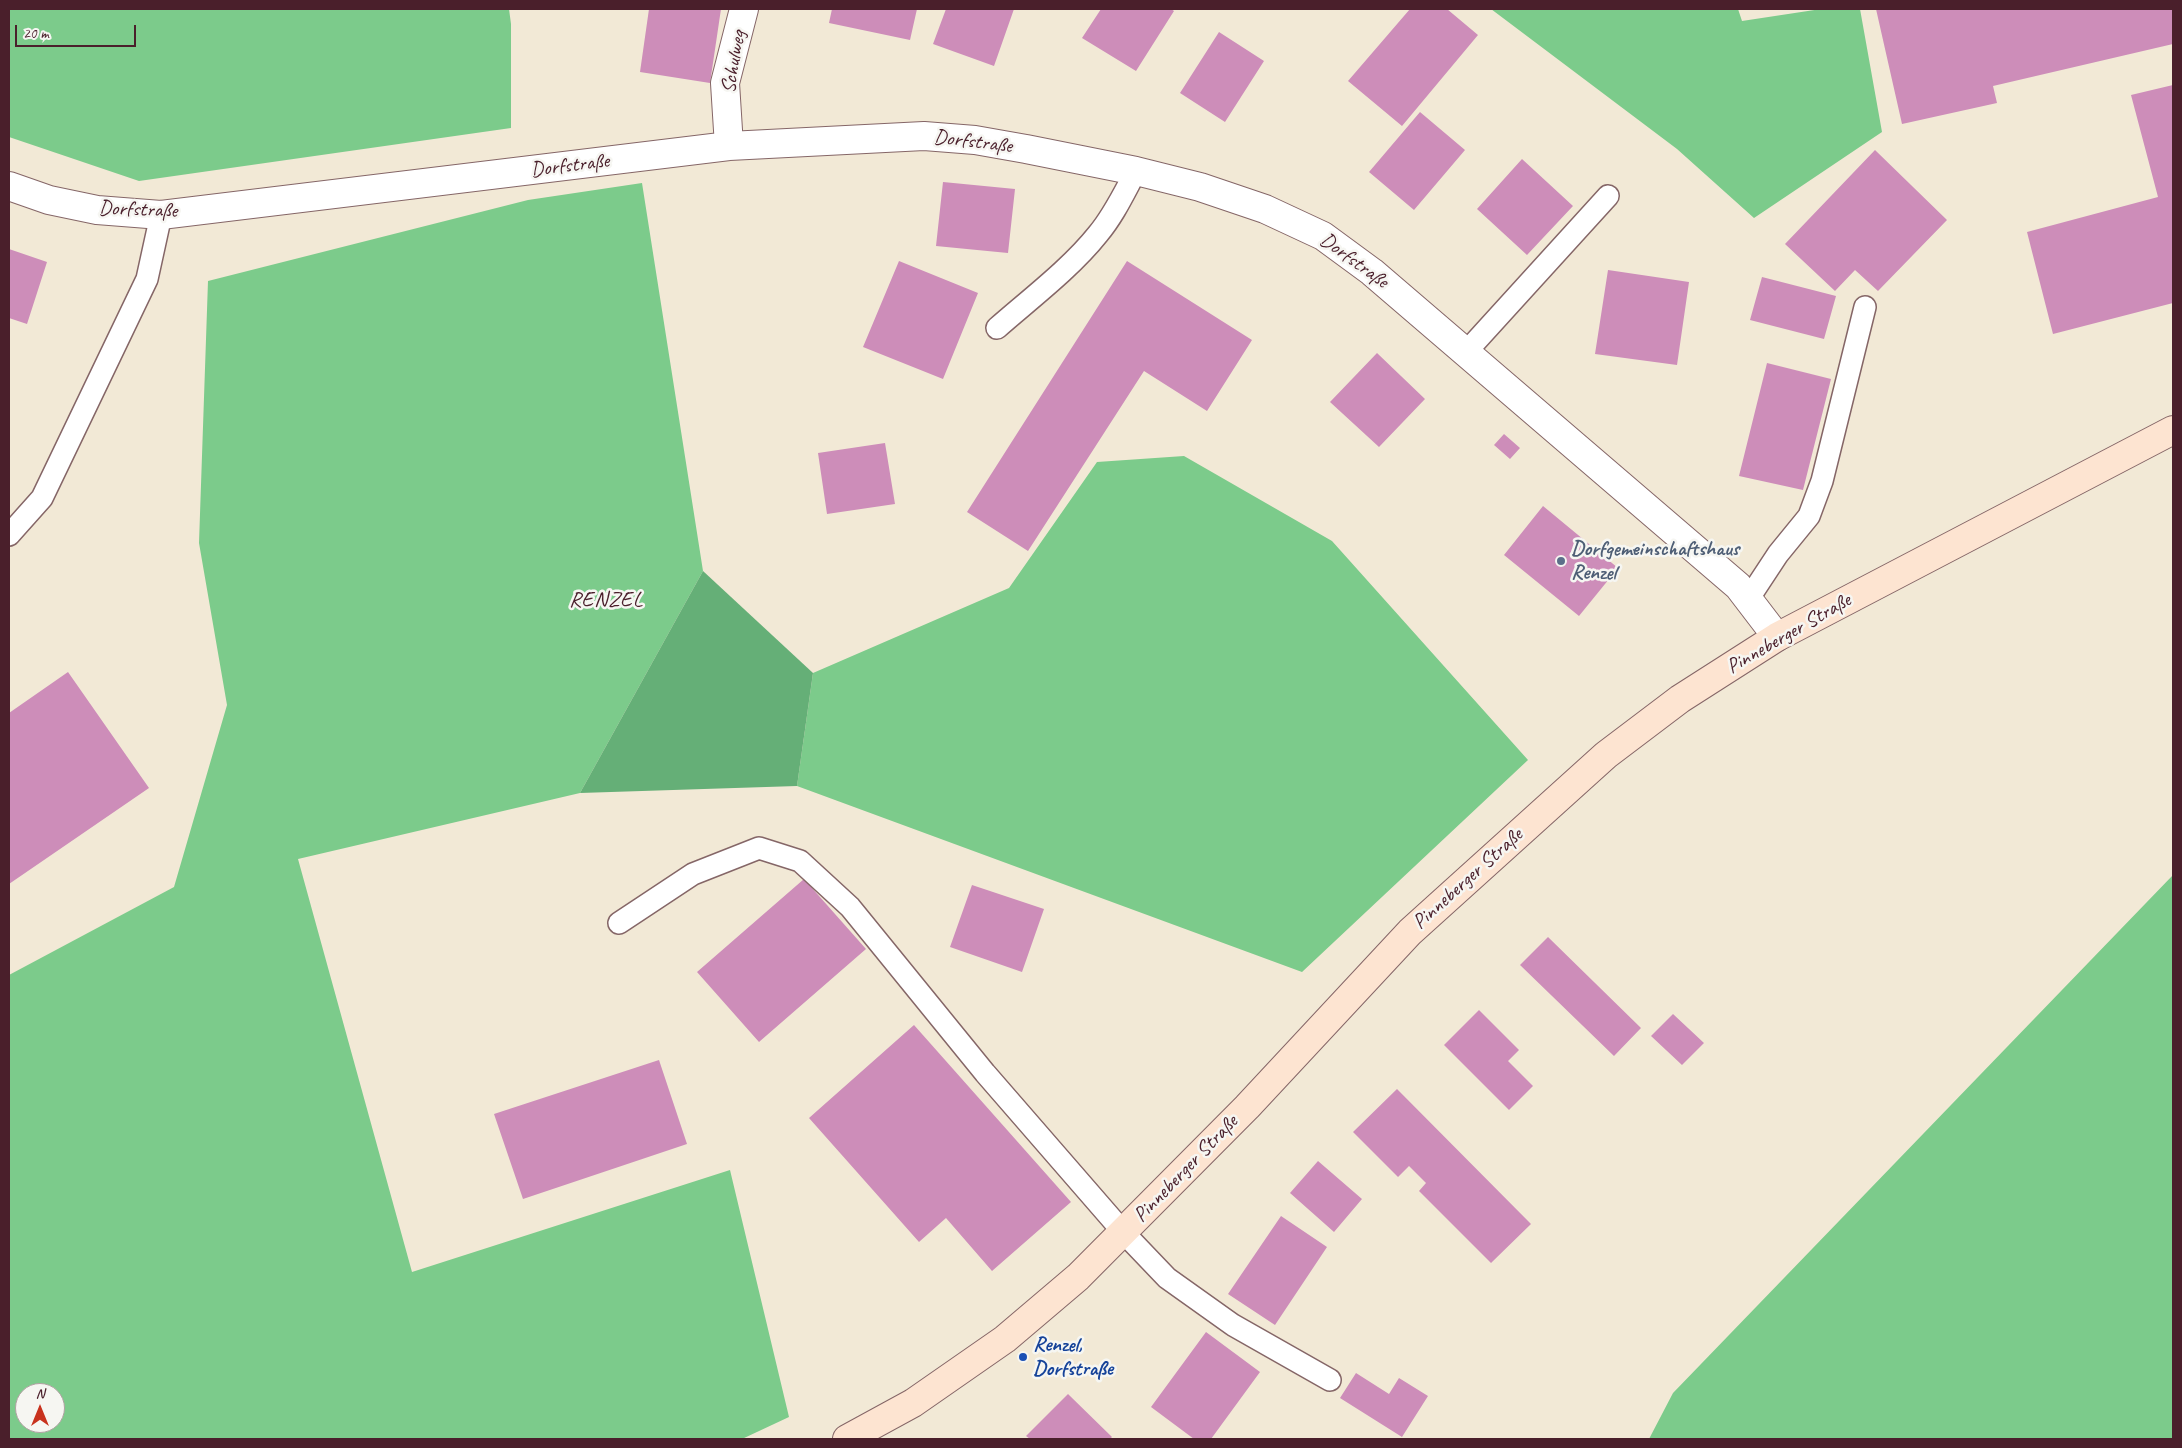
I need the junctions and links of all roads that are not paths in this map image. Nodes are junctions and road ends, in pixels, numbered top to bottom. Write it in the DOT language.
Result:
graph roads {
  1 [pos="744,9"];
  2 [pos="728,146"];
  3 [pos="1136,171"];
  4 [pos="9,186"];
  5 [pos="1608,196"];
  6 [pos="161,215"];
  7 [pos="1864,307"];
  8 [pos="997,328"];
  9 [pos="1467,351"];
  10 [pos="2173,430"];
  11 [pos="9,535"];
  12 [pos="1750,598"];
  13 [pos="1777,637"];
  14 [pos="619,923"];
  15 [pos="1124,1233"];
  16 [pos="1330,1380"];
  17 [pos="847,1439"];
  1 -- 2 [label="street, Schulweg"];
  2 -- 3 [label="street, Dorfstraße"];
  2 -- 6 [label="street, Dorfstraße"];
  3 -- 8 [label="lane"];
  3 -- 9 [label="street, Dorfstraße"];
  4 -- 6 [label="street, Dorfstraße"];
  5 -- 9 [label="lane"];
  6 -- 11 [label="lane"];
  7 -- 12 [label="lane"];
  9 -- 12 [label="street, Dorfstraße"];
  10 -- 13 [label="main road, Pinneberger Straße"];
  12 -- 13 [label="street, Dorfstraße"];
  13 -- 15 [label="main road, Pinneberger Straße"];
  14 -- 15 [label="lane"];
  15 -- 16 [label="lane"];
  15 -- 17 [label="main road, Pinneberger Straße"];
}
